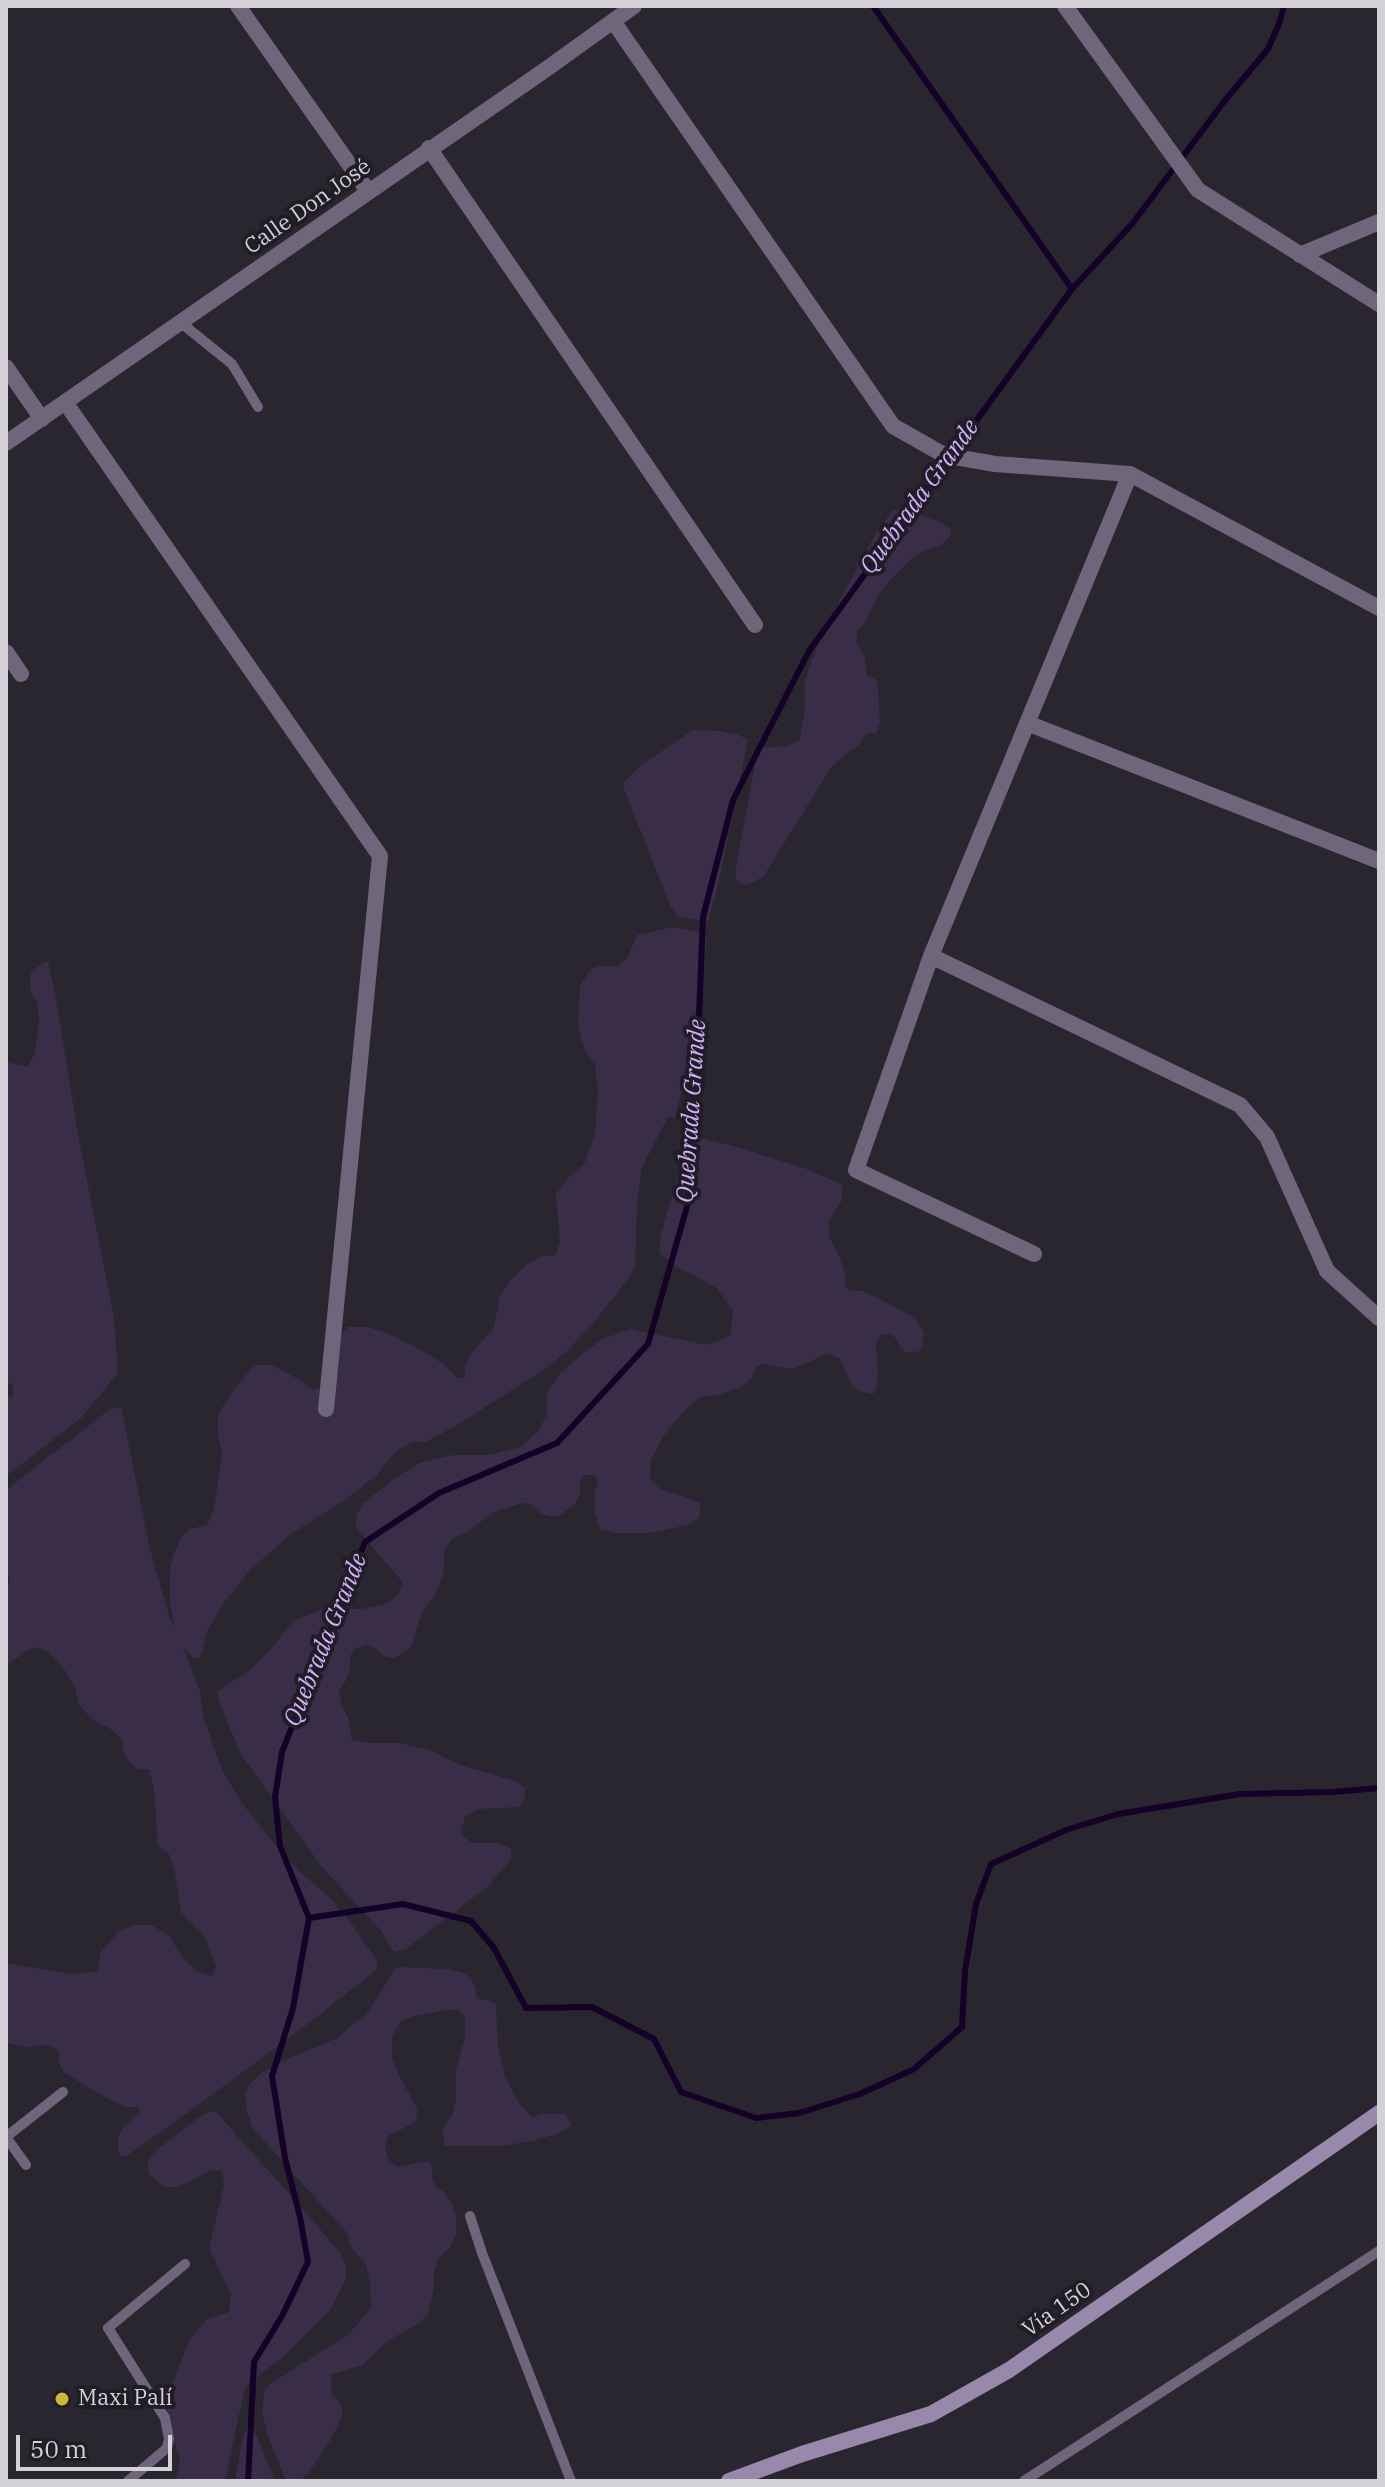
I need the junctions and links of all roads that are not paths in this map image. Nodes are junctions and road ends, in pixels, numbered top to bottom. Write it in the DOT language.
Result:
graph roads {
  1 [pos="238,6"];
  2 [pos="634,6"];
  3 [pos="1065,6"];
  4 [pos="613,21"];
  5 [pos="429,148"];
  6 [pos="368,191"];
  7 [pos="1379,222"];
  8 [pos="1300,255"];
  9 [pos="1379,304"];
  10 [pos="180,322"];
  11 [pos="6,367"];
  12 [pos="65,402"];
  13 [pos="258,407"];
  14 [pos="42,419"];
  15 [pos="6,443"];
  16 [pos="1130,474"];
  17 [pos="1379,608"];
  18 [pos="755,625"];
  19 [pos="6,652"];
  20 [pos="21,674"];
  21 [pos="1027,723"];
  22 [pos="1379,861"];
  23 [pos="931,956"];
  24 [pos="1034,1254"];
  25 [pos="1379,1318"];
  26 [pos="326,1409"];
  27 [pos="63,2092"];
  28 [pos="1379,2113"];
  29 [pos="6,2137"];
  30 [pos="26,2165"];
  31 [pos="470,2216"];
  32 [pos="1379,2251"];
  33 [pos="185,2264"];
  34 [pos="128,2481"];
  35 [pos="571,2481"];
  36 [pos="729,2481"];
  37 [pos="1024,2481"];
  1 -- 6 [label="street"];
  2 -- 4 [label="street, Calle Don José"];
  3 -- 8 [label="street"];
  4 -- 5 [label="street, Calle Don José"];
  4 -- 16 [label="street"];
  5 -- 6 [label="street, Calle Don José"];
  5 -- 18 [label="street"];
  6 -- 10 [label="street, Calle Don José"];
  7 -- 8 [label="street"];
  8 -- 9 [label="street"];
  10 -- 12 [label="street, Calle Don José"];
  10 -- 13 [label="lane"];
  11 -- 14 [label="street"];
  12 -- 14 [label="street, Calle Don José"];
  12 -- 26 [label="street"];
  14 -- 15 [label="street, Calle Don José"];
  16 -- 17 [label="street"];
  16 -- 21 [label="street"];
  19 -- 20 [label="street"];
  21 -- 22 [label="street"];
  21 -- 23 [label="street"];
  23 -- 24 [label="street"];
  23 -- 25 [label="street"];
  27 -- 29 [label="lane"];
  28 -- 36 [label="main road, Vía 150"];
  29 -- 30 [label="lane"];
  31 -- 35 [label="lane"];
  32 -- 37 [label="lane"];
  33 -- 34 [label="lane"];
}
